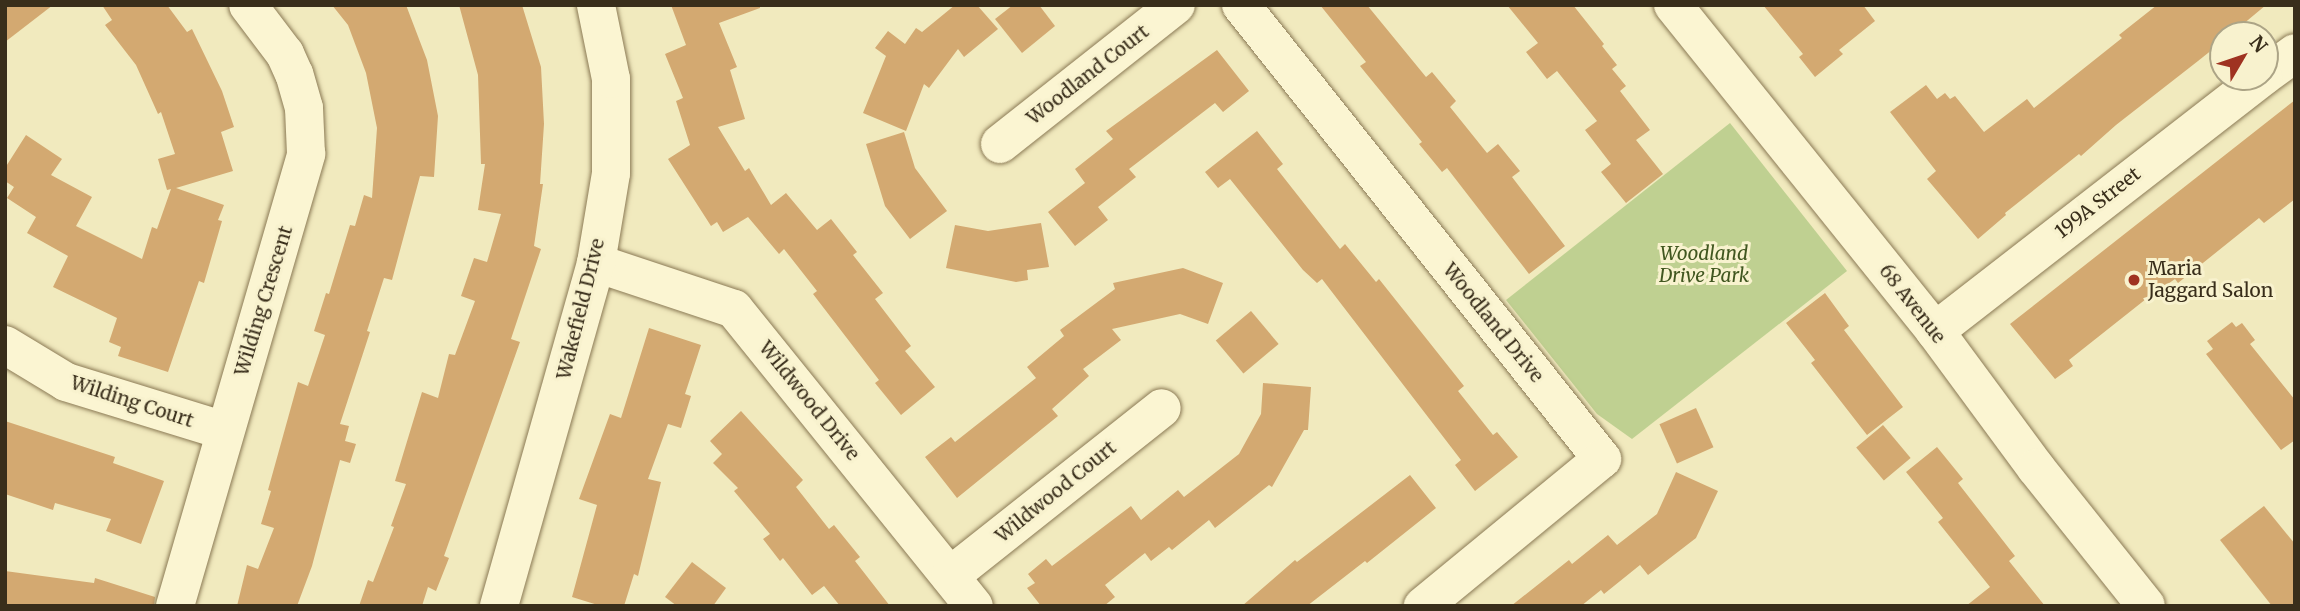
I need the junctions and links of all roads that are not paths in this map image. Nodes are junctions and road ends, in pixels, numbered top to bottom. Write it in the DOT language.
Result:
graph roads {
  1 [pos="248,5"];
  2 [pos="596,5"];
  3 [pos="1177,5"];
  4 [pos="1241,5"];
  5 [pos="1676,6"];
  6 [pos="2295,53"];
  7 [pos="2279,65"];
  8 [pos="2245,91"];
  9 [pos="1000,144"];
  10 [pos="596,263"];
  11 [pos="1935,331"];
  12 [pos="5,345"];
  13 [pos="1162,408"];
  14 [pos="225,431"];
  15 [pos="950,576"];
  16 [pos="176,606"];
  17 [pos="499,606"];
  18 [pos="974,606"];
  19 [pos="1423,606"];
  20 [pos="2146,606"];
  1 -- 14 [label="street, Wilding Crescent"];
  2 -- 10 [label="street, Wakefield Drive"];
  3 -- 9 [label="street, Woodland Court"];
  4 -- 19 [label="street, Woodland Drive"];
  5 -- 11 [label="street, 68 Avenue"];
  6 -- 7 [label="street, 199A Street"];
  8 -- 11 [label="street, 199A Street"];
  10 -- 15 [label="street, Wildwood Drive"];
  10 -- 17 [label="street, Wakefield Drive"];
  11 -- 20 [label="street, 68 Avenue"];
  12 -- 14 [label="street, Wilding Court"];
  13 -- 15 [label="street, Wildwood Court"];
  14 -- 16 [label="street, Wilding Crescent"];
  15 -- 18 [label="street, Wildwood Drive"];
}
